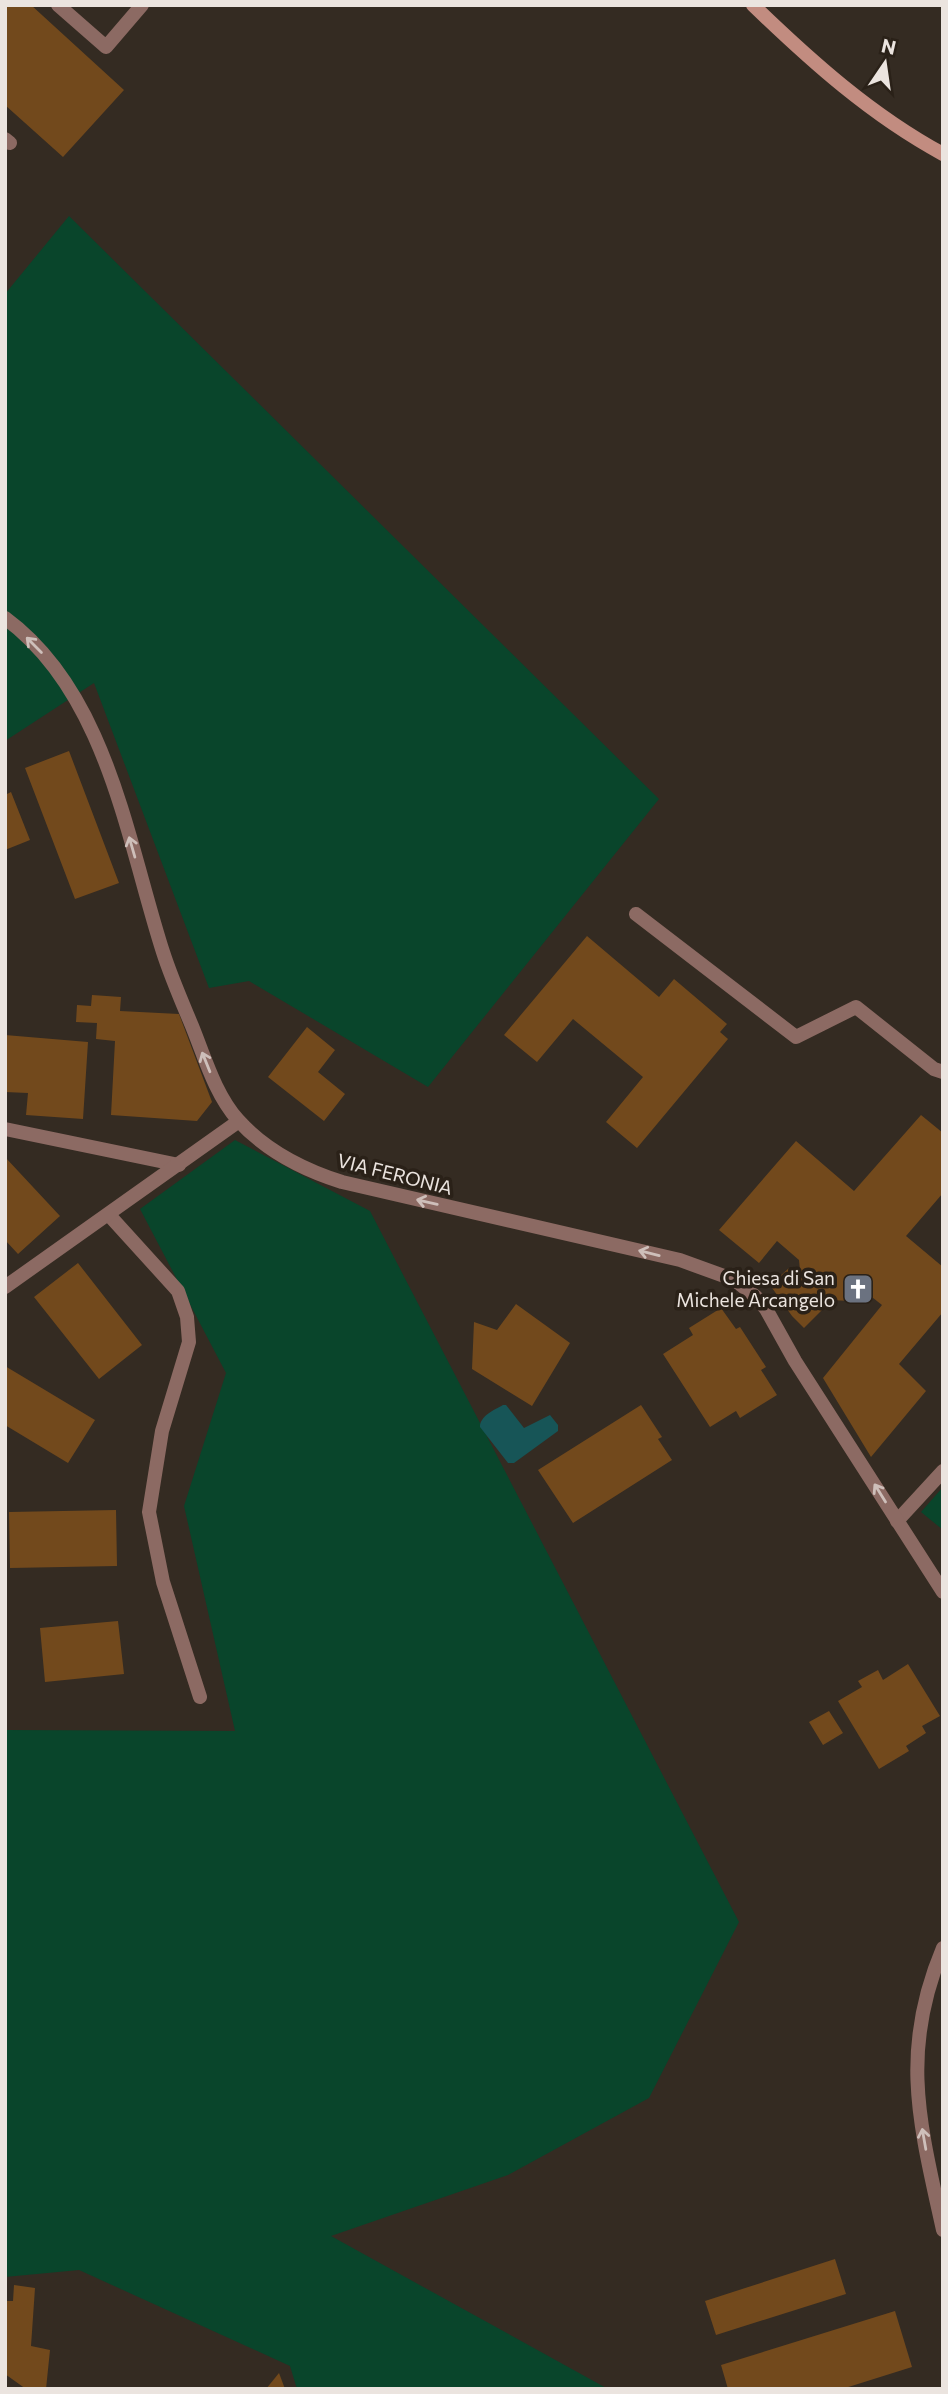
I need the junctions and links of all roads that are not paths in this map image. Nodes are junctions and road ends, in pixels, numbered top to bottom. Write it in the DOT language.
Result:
graph roads {
  1 [pos="58,5"];
  2 [pos="142,5"];
  3 [pos="753,5"];
  4 [pos="943,154"];
  5 [pos="5,618"];
  6 [pos="636,914"];
  7 [pos="943,1072"];
  8 [pos="239,1121"];
  9 [pos="5,1129"];
  10 [pos="179,1165"];
  11 [pos="109,1215"];
  12 [pos="5,1287"];
  13 [pos="943,1471"];
  14 [pos="897,1521"];
  15 [pos="943,1592"];
  16 [pos="200,1698"];
  17 [pos="943,1948"];
  18 [pos="943,2230"];
  1 -- 2 [label="street"];
  3 -- 4 [label="street"];
  8 -- 5 [label="street, VIA FERONIA, one-way"];
  6 -- 7 [label="street"];
  8 -- 10 [label="street"];
  14 -- 8 [label="street, VIA FERONIA, one-way"];
  9 -- 10 [label="street"];
  10 -- 11 [label="street"];
  11 -- 12 [label="street"];
  11 -- 16 [label="street"];
  13 -- 14 [label="street"];
  14 -- 15 [label="street, VIA FERONIA"];
  18 -- 17 [label="street, one-way"];
}
